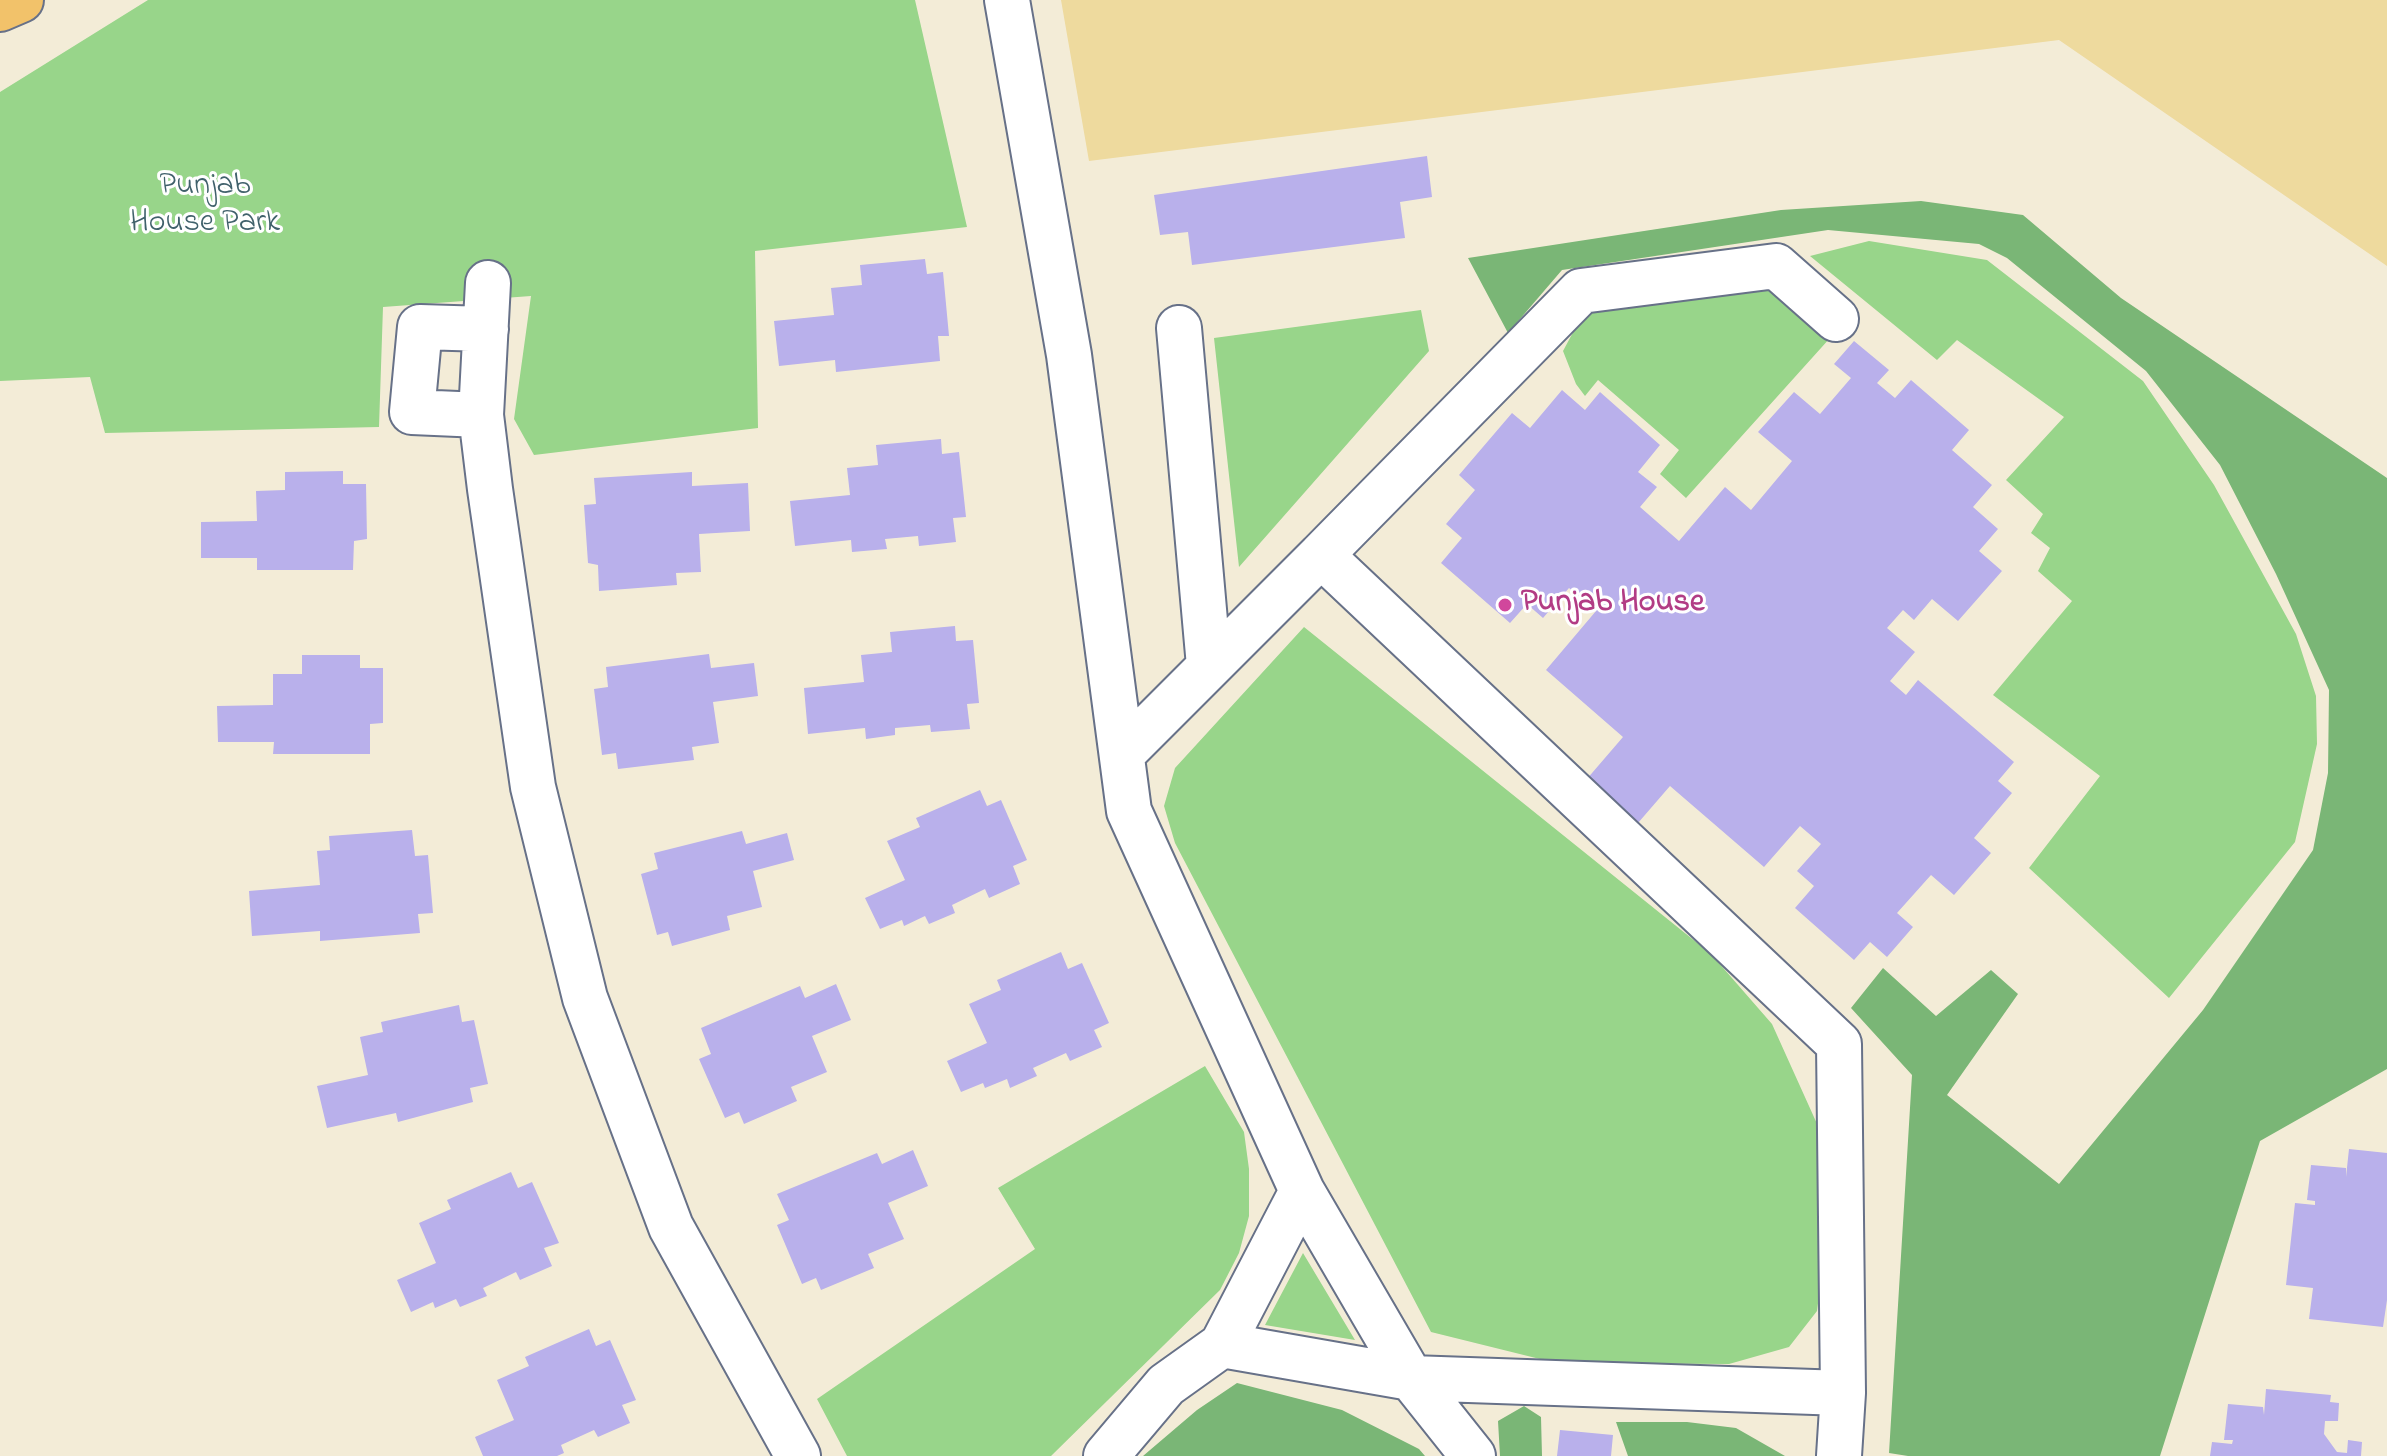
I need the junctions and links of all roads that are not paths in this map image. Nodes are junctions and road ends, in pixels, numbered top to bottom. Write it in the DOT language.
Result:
graph roads {
  1 [pos="21,0"];
  2 [pos="1007,0"];
  3 [pos="0,9"];
  4 [pos="488,283"];
  5 [pos="1836,319"];
  6 [pos="1179,328"];
  7 [pos="486,329"];
  8 [pos="481,415"];
  9 [pos="1321,555"];
  10 [pos="1209,666"];
  11 [pos="1122,754"];
  12 [pos="1302,1191"];
  13 [pos="1222,1345"];
  14 [pos="1411,1378"];
  15 [pos="1843,1393"];
  16 [pos="798,1456"];
  17 [pos="1106,1456"];
  18 [pos="1473,1456"];
  19 [pos="1839,1456"];
  1 -- 3 [label="main road"];
  2 -- 11 [label="street"];
  4 -- 7 [label="street"];
  5 -- 9 [label="street"];
  6 -- 10 [label="street"];
  7 -- 8 [label="street"];
  7 -- 8 [label="street"];
  8 -- 16 [label="street"];
  9 -- 10 [label="street"];
  9 -- 15 [label="street"];
  10 -- 11 [label="street"];
  11 -- 12 [label="street"];
  12 -- 13 [label="street"];
  12 -- 14 [label="street"];
  13 -- 14 [label="street"];
  13 -- 17 [label="street"];
  14 -- 15 [label="street"];
  14 -- 18 [label="street"];
  15 -- 19 [label="street"];
}
